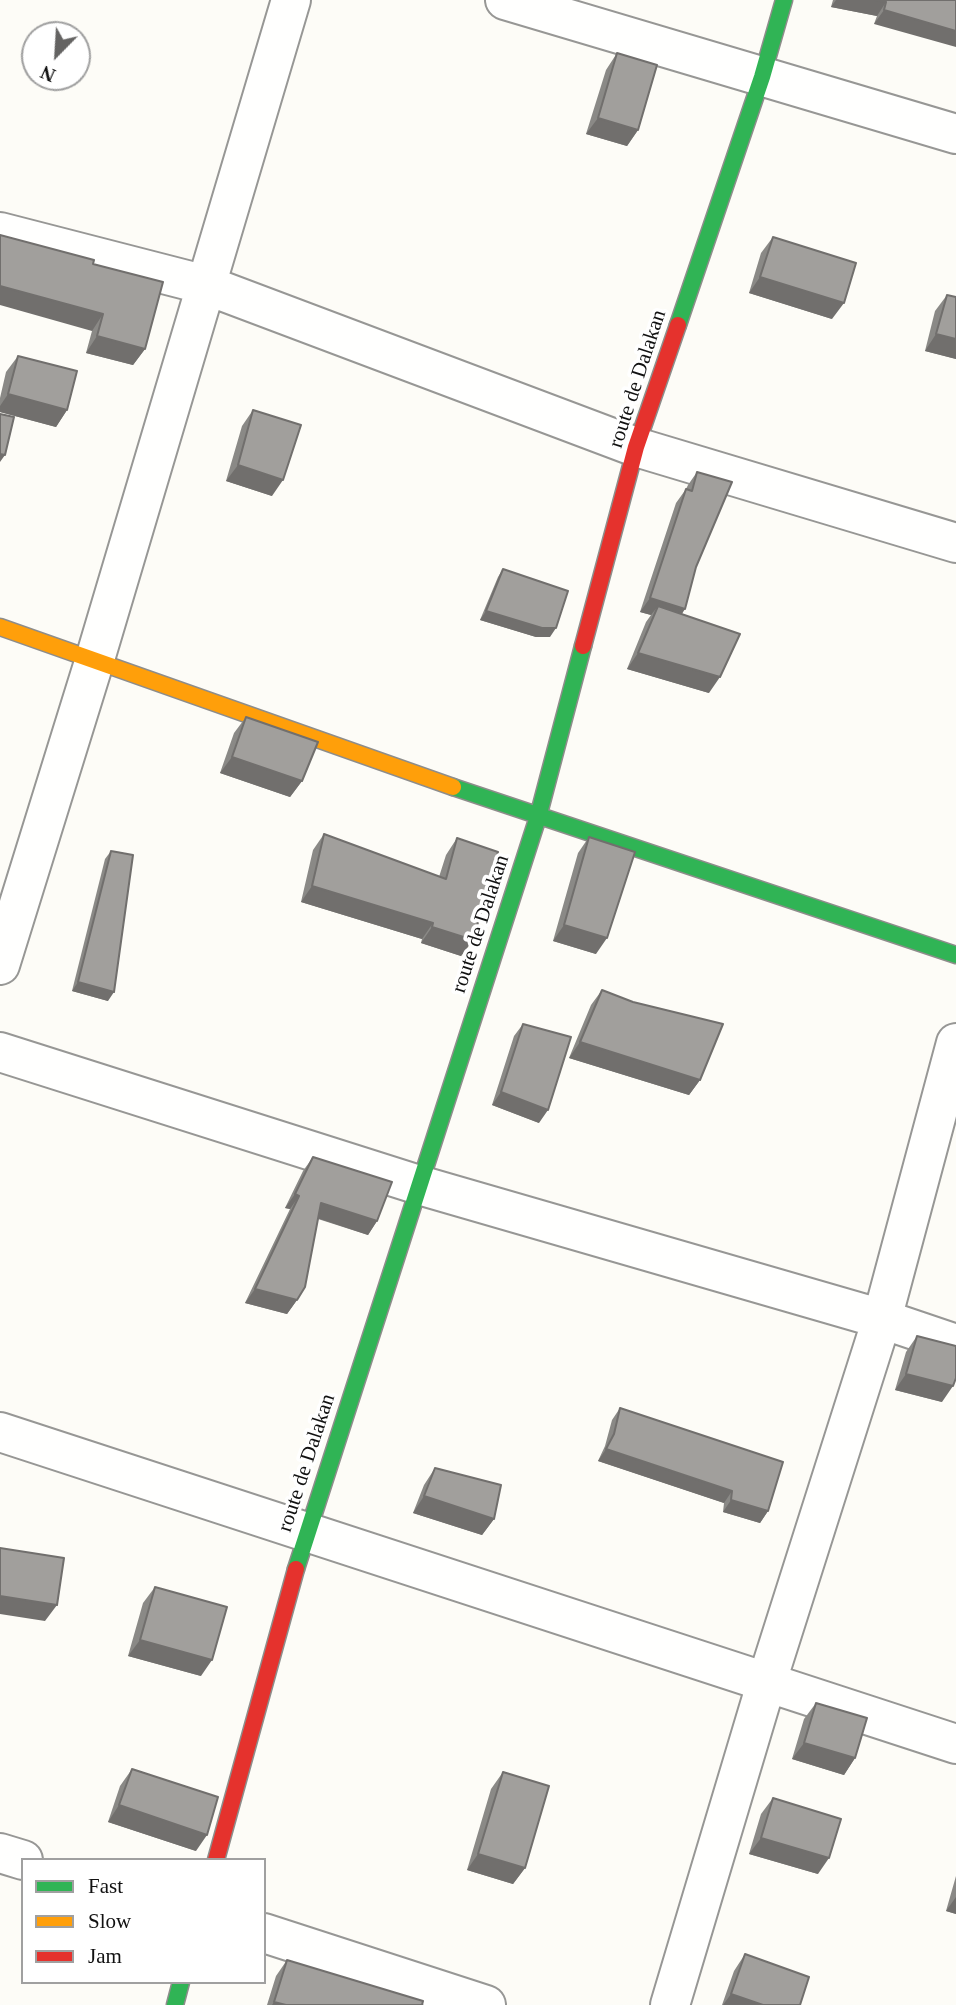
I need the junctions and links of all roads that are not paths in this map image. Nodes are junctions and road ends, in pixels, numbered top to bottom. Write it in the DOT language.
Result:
graph roads {
  1 [pos="291,0"];
  2 [pos="505,0"];
  3 [pos="785,0"];
  4 [pos="761,77"];
  5 [pos="956,134"];
  6 [pos="0,232"];
  7 [pos="206,285"];
  8 [pos="636,447"];
  9 [pos="956,543"];
  10 [pos="0,627"];
  11 [pos="94,660"];
  12 [pos="538,817"];
  13 [pos="956,955"];
  14 [pos="0,965"];
  15 [pos="956,1043"];
  16 [pos="0,1052"];
  17 [pos="419,1185"];
  18 [pos="882,1319"];
  19 [pos="956,1344"];
  20 [pos="0,1432"];
  21 [pos="307,1531"];
  22 [pos="767,1681"];
  23 [pos="956,1744"];
  24 [pos="0,1853"];
  25 [pos="217,1858"];
  26 [pos="21,1859"];
  27 [pos="266,1934"];
  28 [pos="180,1984"];
  29 [pos="175,2005"];
  30 [pos="486,2005"];
  31 [pos="670,2005"];
  1 -- 7 [label="street"];
  2 -- 4 [label="street"];
  3 -- 4 [label="street, route de Dalakan"];
  4 -- 5 [label="street"];
  4 -- 8 [label="street, route de Dalakan"];
  6 -- 7 [label="street"];
  7 -- 8 [label="street"];
  7 -- 11 [label="street"];
  8 -- 9 [label="street"];
  8 -- 12 [label="street, route de Dalakan"];
  10 -- 11 [label="street"];
  11 -- 12 [label="street"];
  11 -- 14 [label="street"];
  12 -- 13 [label="street"];
  12 -- 17 [label="street, route de Dalakan"];
  15 -- 18 [label="street"];
  16 -- 17 [label="street"];
  17 -- 18 [label="street"];
  17 -- 21 [label="street, route de Dalakan"];
  18 -- 19 [label="street"];
  18 -- 22 [label="street"];
  20 -- 21 [label="street"];
  21 -- 22 [label="street"];
  21 -- 25 [label="street, route de Dalakan"];
  22 -- 23 [label="street"];
  22 -- 31 [label="street"];
  24 -- 26 [label="street"];
  27 -- 30 [label="street"];
  28 -- 29 [label="street"];
}
